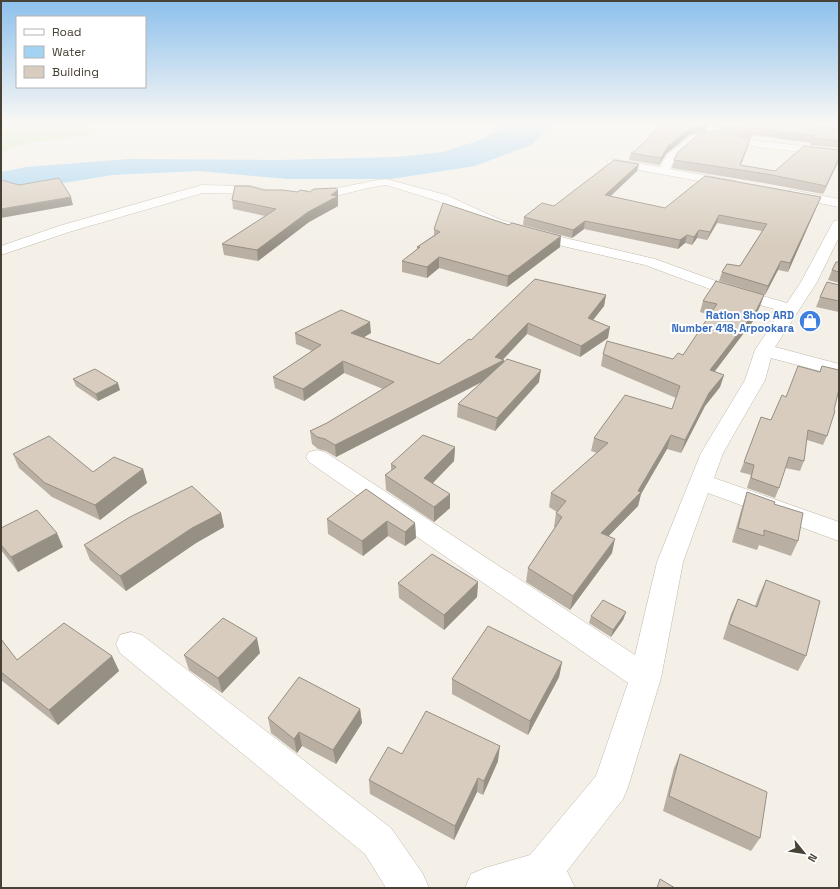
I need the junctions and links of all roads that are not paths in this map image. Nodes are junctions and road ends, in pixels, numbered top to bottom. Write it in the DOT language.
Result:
graph roads {
  1 [pos="625,164"];
  2 [pos="667,164"];
  3 [pos="663,171"];
  4 [pos="740,184"];
  5 [pos="779,191"];
  6 [pos="280,194"];
  7 [pos="294,194"];
  8 [pos="839,203"];
  9 [pos="839,224"];
  10 [pos="1,251"];
  11 [pos="791,309"];
  12 [pos="764,350"];
  13 [pos="839,370"];
  14 [pos="317,456"];
  15 [pos="701,482"];
  16 [pos="839,532"];
  17 [pos="131,644"];
  18 [pos="645,678"];
  19 [pos="548,879"];
  20 [pos="409,888"];
  21 [pos="486,888"];
  1 -- 3 [label="street"];
  2 -- 3 [label="street"];
  3 -- 4 [label="street"];
  5 -- 8 [label="street"];
  6 -- 10 [label="street"];
  7 -- 11 [label="street"];
  9 -- 11 [label="street"];
  11 -- 12 [label="street"];
  12 -- 13 [label="street"];
  12 -- 15 [label="street"];
  14 -- 18 [label="street"];
  15 -- 16 [label="street"];
  15 -- 18 [label="street"];
  17 -- 20 [label="street"];
  18 -- 19 [label="street"];
  19 -- 21 [label="street"];
}
